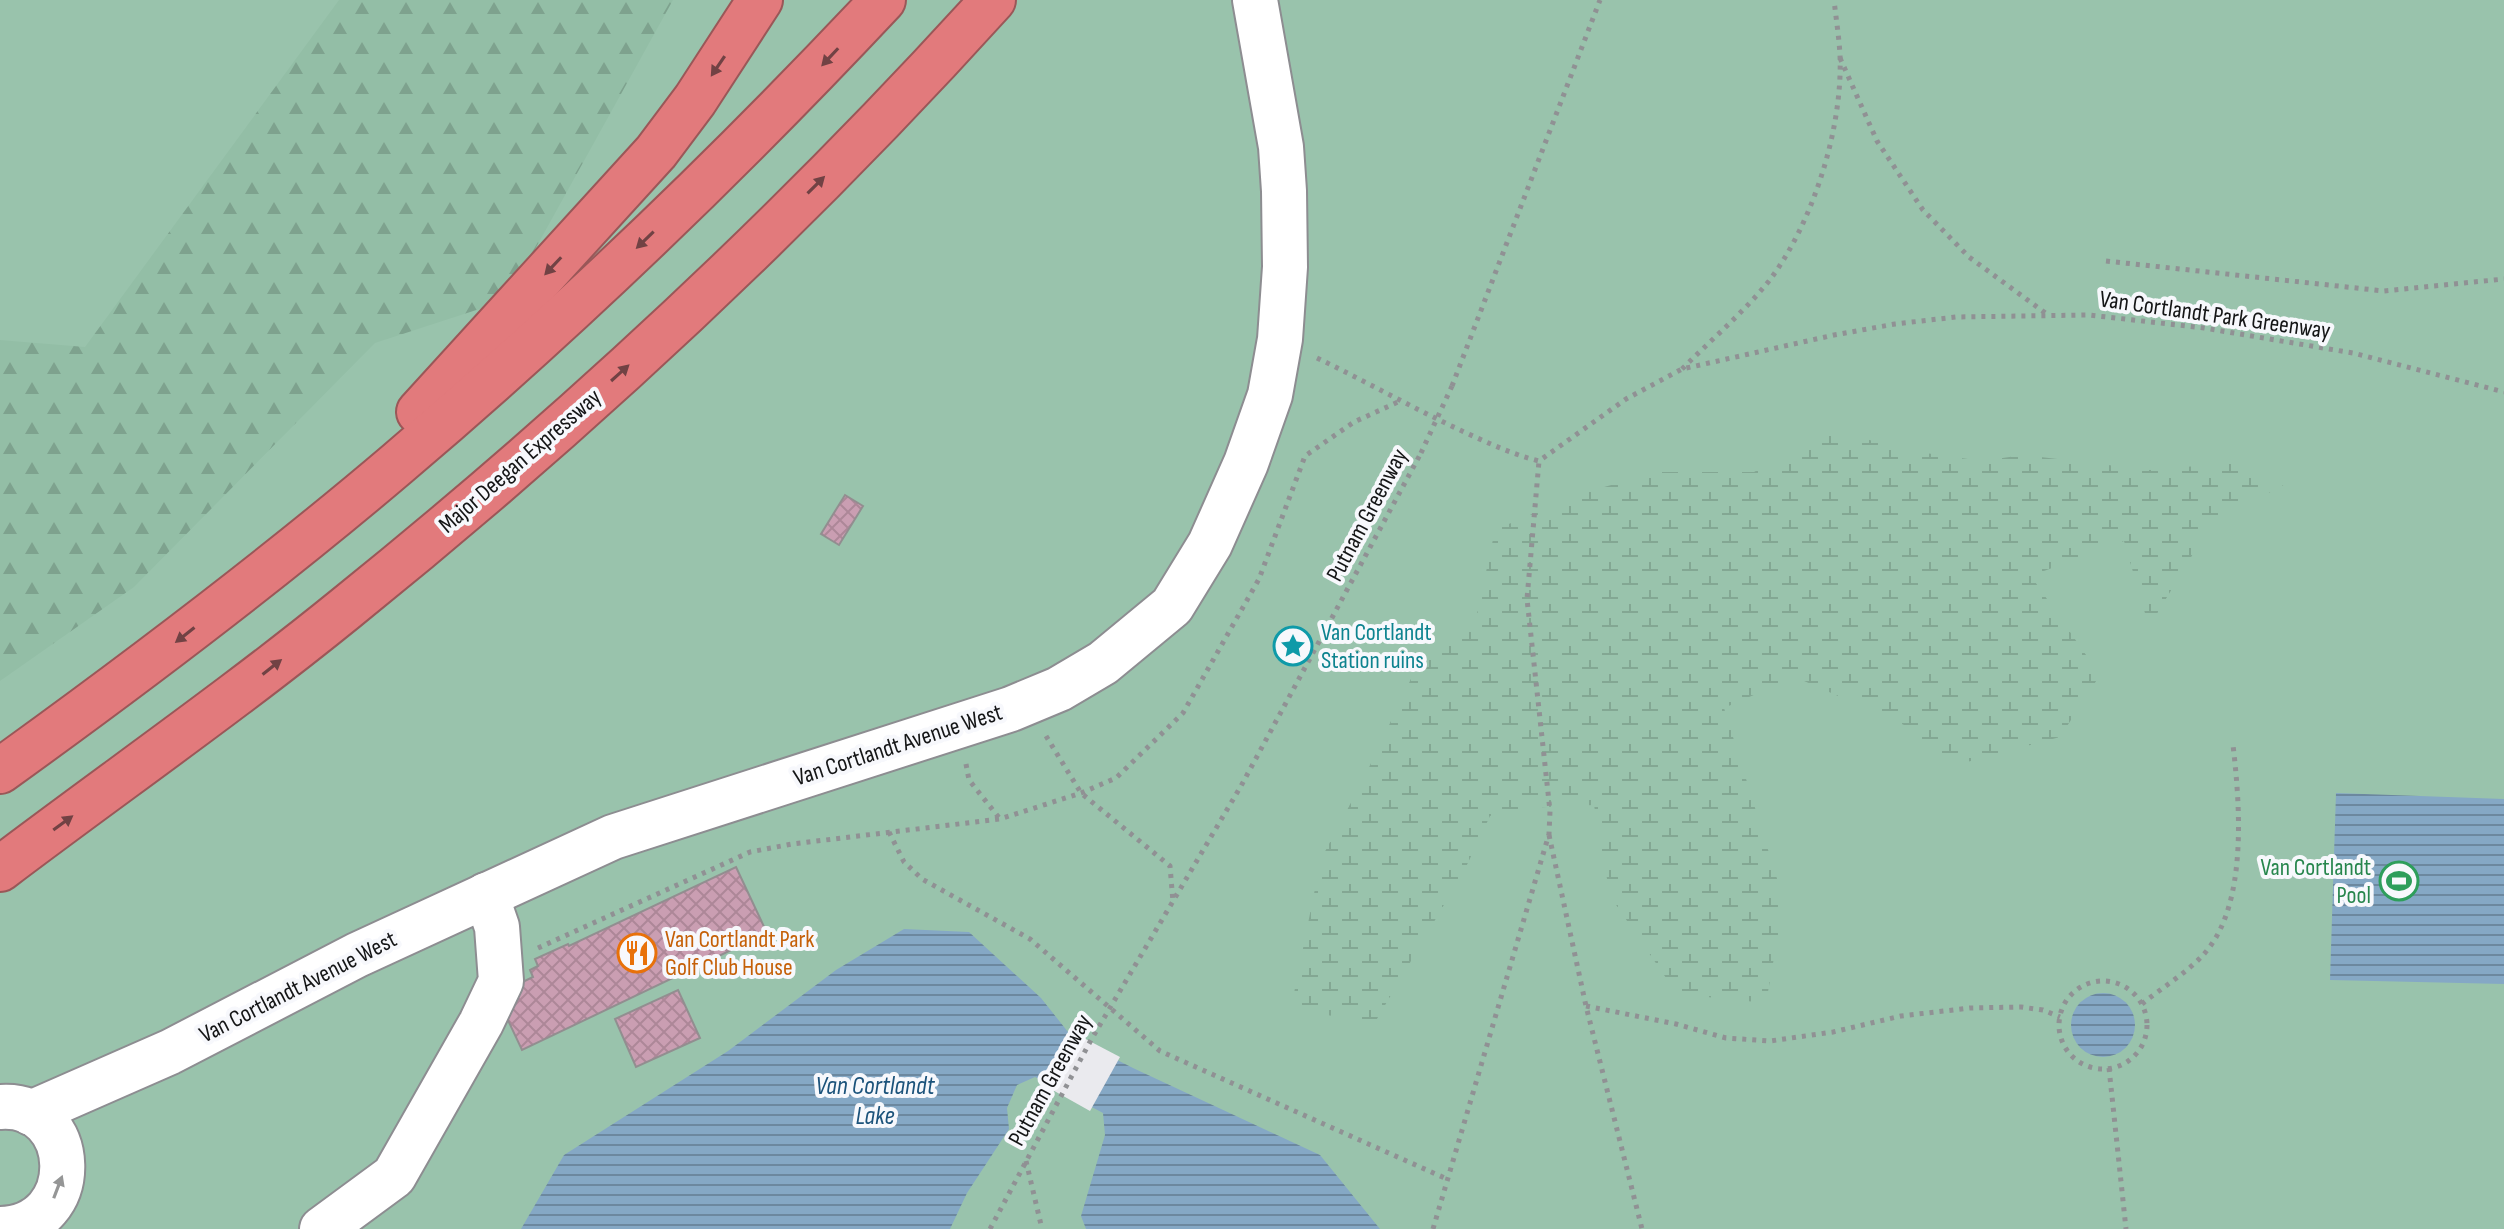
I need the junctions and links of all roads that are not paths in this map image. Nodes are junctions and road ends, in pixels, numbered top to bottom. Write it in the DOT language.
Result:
graph roads {
  1 [pos="760,0"];
  2 [pos="883,0"];
  3 [pos="993,0"];
  4 [pos="1255,0"];
  5 [pos="290,552"];
  6 [pos="0,771"];
  7 [pos="0,869"];
  8 [pos="486,895"];
  9 [pos="16,1110"];
  10 [pos="0,1229"];
  11 [pos="322,1229"];
  1 -- 5 [label="highway, one-way"];
  2 -- 5 [label="highway, one-way"];
  7 -- 3 [label="highway, Major Deegan Expressway, one-way"];
  4 -- 8 [label="street, Van Cortlandt Avenue West"];
  5 -- 6 [label="highway, one-way"];
  8 -- 9 [label="street, Van Cortlandt Avenue West"];
  8 -- 11 [label="street"];
  10 -- 9 [label="street, Van Cortlandt Avenue West, one-way"];
}
